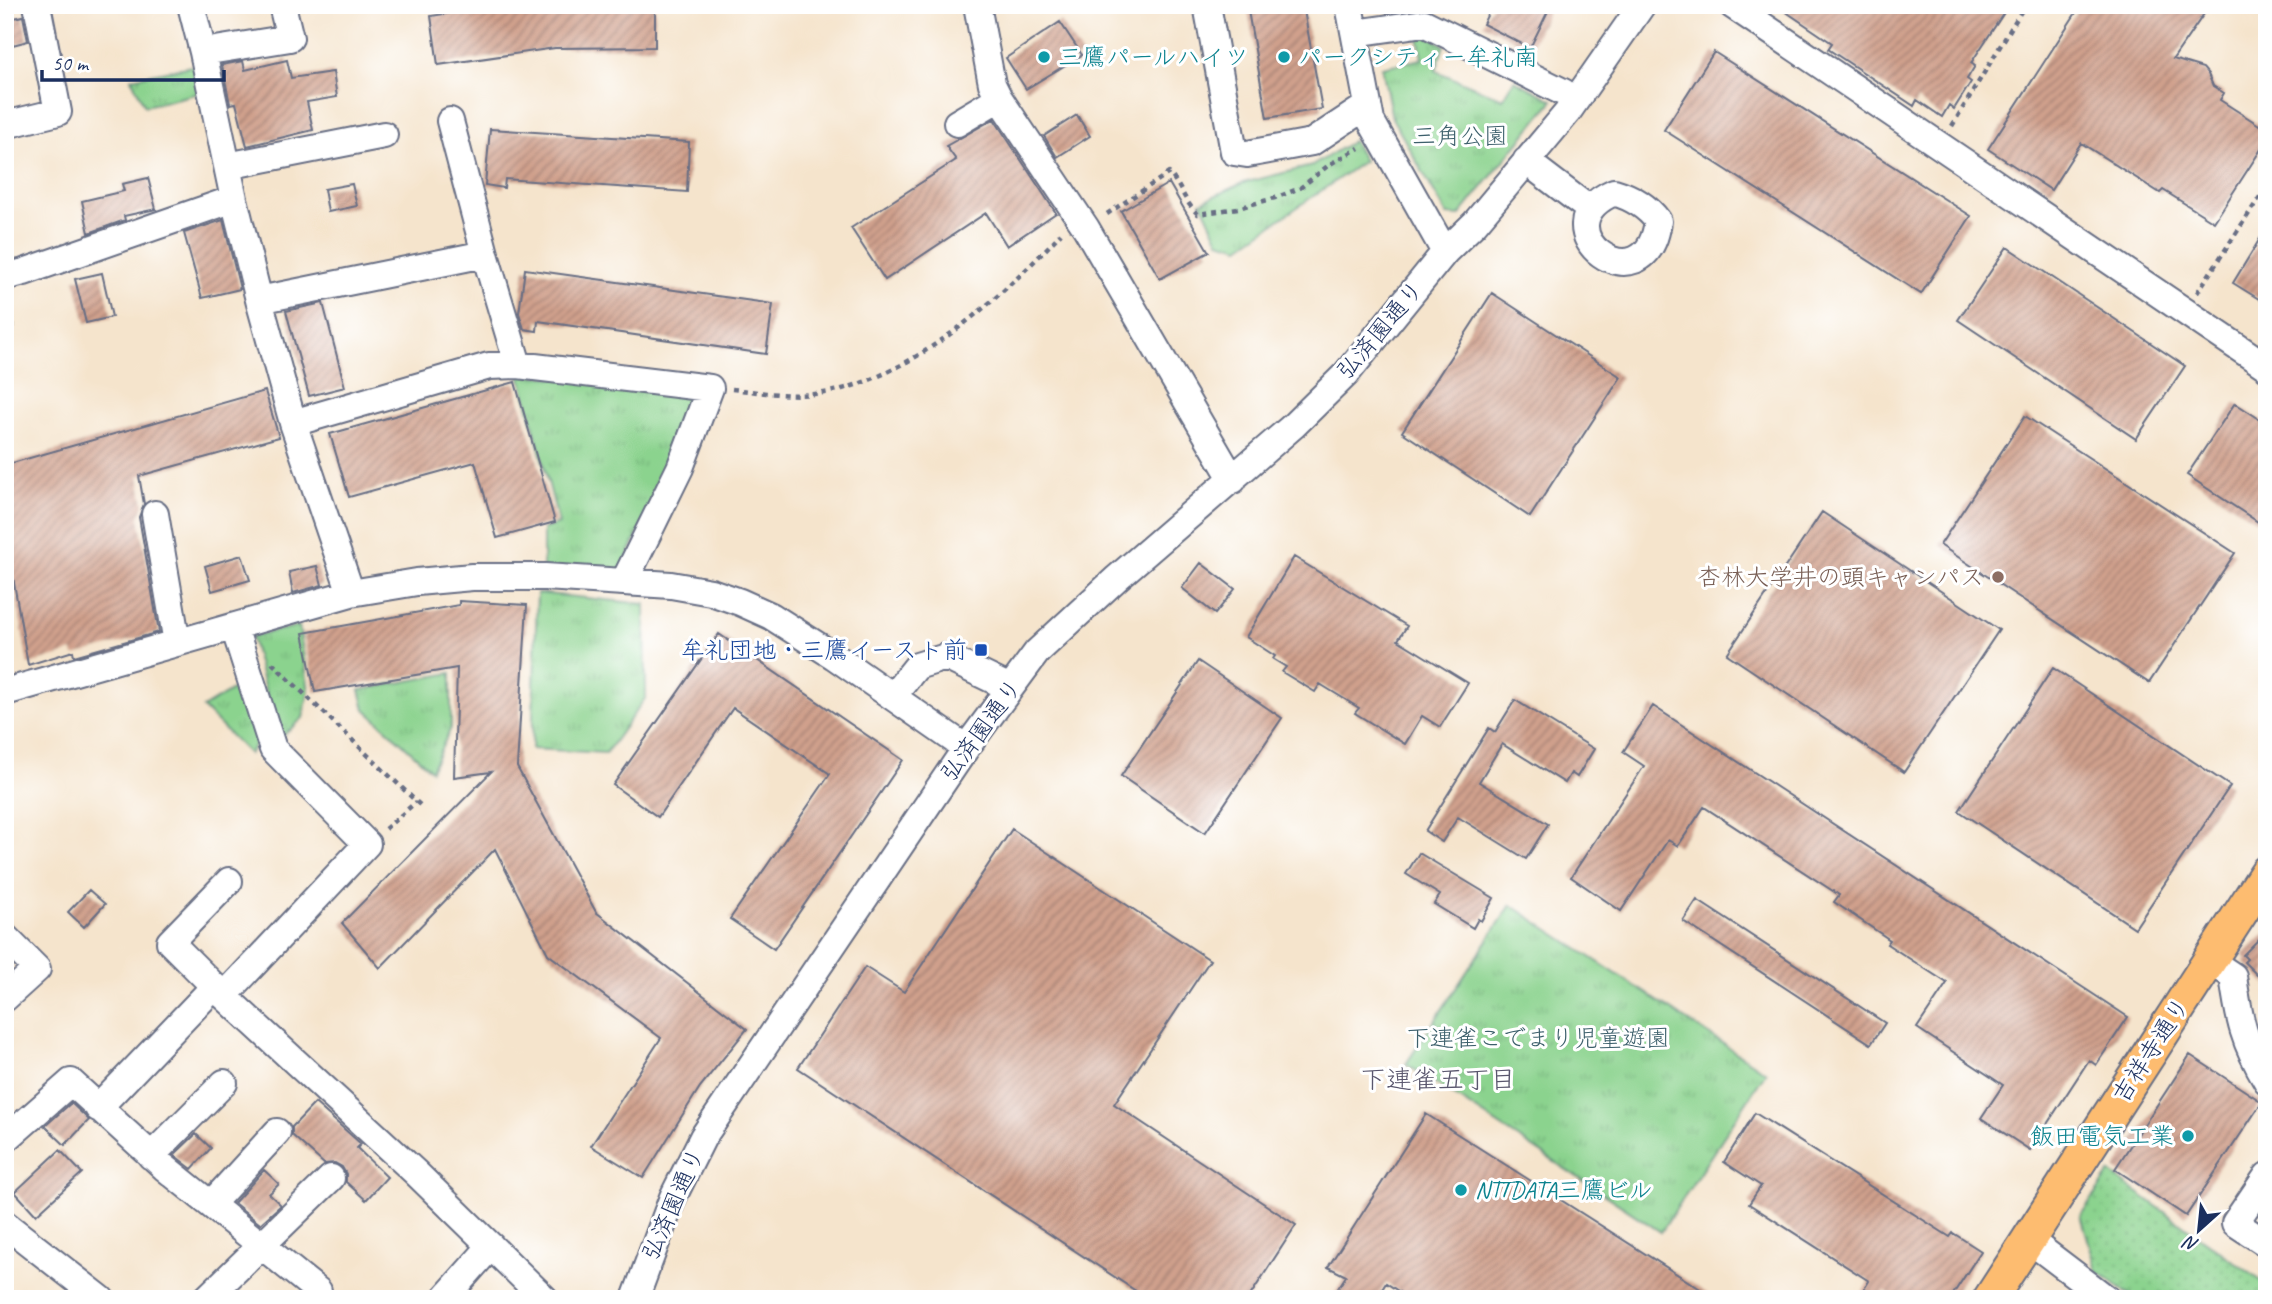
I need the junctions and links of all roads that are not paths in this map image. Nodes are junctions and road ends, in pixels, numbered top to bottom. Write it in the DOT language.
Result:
graph roads {
  1 [pos="37,5"];
  2 [pos="191,5"];
  3 [pos="282,5"];
  4 [pos="976,5"];
  5 [pos="1207,5"];
  6 [pos="1349,5"];
  7 [pos="1642,5"];
  8 [pos="1732,5"];
  9 [pos="1355,33"];
  10 [pos="204,52"];
  11 [pos="1563,92"];
  12 [pos="999,98"];
  13 [pos="1368,105"];
  14 [pos="450,121"];
  15 [pos="957,123"];
  16 [pos="5,125"];
  17 [pos="384,135"];
  18 [pos="1526,161"];
  19 [pos="227,166"];
  20 [pos="234,199"];
  21 [pos="1589,209"];
  22 [pos="1445,252"];
  23 [pos="485,254"];
  24 [pos="7,286"];
  25 [pos="260,300"];
  26 [pos="518,365"];
  27 [pos="2267,367"];
  28 [pos="293,423"];
  29 [pos="1233,480"];
  30 [pos="155,514"];
  31 [pos="624,582"];
  32 [pos="351,593"];
  33 [pos="234,627"];
  34 [pos="177,643"];
  35 [pos="1010,688"];
  36 [pos="5,692"];
  37 [pos="893,696"];
  38 [pos="966,748"];
  39 [pos="2267,872"];
  40 [pos="229,881"];
  41 [pos="5,937"];
  42 [pos="2209,960"];
  43 [pos="219,992"];
  44 [pos="5,998"];
  45 [pos="2267,1081"];
  46 [pos="224,1083"];
  47 [pos="98,1108"];
  48 [pos="276,1132"];
  49 [pos="5,1140"];
  50 [pos="151,1156"];
  51 [pos="2267,1176"];
  52 [pos="331,1178"];
  53 [pos="211,1205"];
  54 [pos="5,1224"];
  55 [pos="2028,1239"];
  56 [pos="2267,1244"];
  57 [pos="262,1245"];
  58 [pos="491,1246"];
  59 [pos="318,1291"];
  60 [pos="101,1299"];
  61 [pos="206,1299"];
  62 [pos="444,1299"];
  63 [pos="545,1299"];
  64 [pos="635,1299"];
  65 [pos="1990,1299"];
  66 [pos="2107,1299"];
  1 -- 16 [label="street"];
  2 -- 10 [label="street"];
  3 -- 10 [label="street"];
  4 -- 12 [label="street"];
  5 -- 13 [label="street"];
  6 -- 9 [label="street"];
  7 -- 18 [label="street"];
  8 -- 27 [label="street"];
  9 -- 11 [label="street"];
  9 -- 13 [label="street"];
  10 -- 19 [label="street"];
  12 -- 15 [label="street"];
  12 -- 29 [label="street"];
  13 -- 22 [label="street"];
  14 -- 23 [label="street"];
  17 -- 19 [label="street"];
  18 -- 21 [label="street"];
  18 -- 22 [label="street, 弘済園通り"];
  19 -- 20 [label="street"];
  20 -- 24 [label="street"];
  20 -- 25 [label="street"];
  22 -- 29 [label="street, 弘済園通り"];
  23 -- 25 [label="street"];
  23 -- 26 [label="street"];
  25 -- 28 [label="street"];
  26 -- 28 [label="street"];
  26 -- 31 [label="street"];
  28 -- 32 [label="street"];
  29 -- 35 [label="street, 弘済園通り"];
  30 -- 34 [label="street"];
  31 -- 32 [label="street"];
  31 -- 37 [label="street"];
  32 -- 33 [label="street"];
  33 -- 34 [label="street"];
  33 -- 43 [label="street"];
  34 -- 36 [label="street"];
  35 -- 37 [label="street"];
  35 -- 38 [label="street, 弘済園通り"];
  37 -- 38 [label="street"];
  38 -- 64 [label="street, 弘済園通り"];
  39 -- 42 [label="main road, 吉祥寺通り"];
  40 -- 43 [label="street"];
  41 -- 44 [label="street"];
  42 -- 45 [label="street"];
  42 -- 55 [label="main road, 吉祥寺通り"];
  43 -- 47 [label="street"];
  43 -- 58 [label="street"];
  46 -- 50 [label="street"];
  47 -- 49 [label="street"];
  47 -- 50 [label="street"];
  48 -- 53 [label="street"];
  50 -- 53 [label="street"];
  51 -- 56 [label="street"];
  52 -- 57 [label="street"];
  53 -- 57 [label="street"];
  54 -- 60 [label="street"];
  55 -- 65 [label="main road, 吉祥寺通り"];
  55 -- 66 [label="street"];
  57 -- 59 [label="street"];
  57 -- 61 [label="street"];
  58 -- 62 [label="street"];
  58 -- 63 [label="street"];
}
